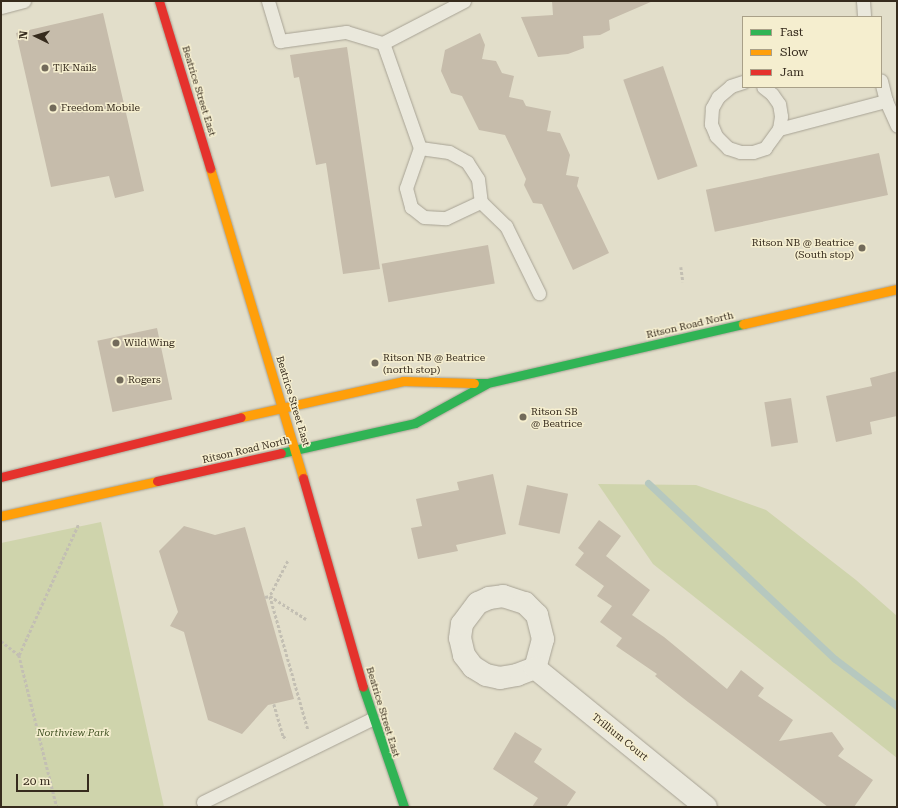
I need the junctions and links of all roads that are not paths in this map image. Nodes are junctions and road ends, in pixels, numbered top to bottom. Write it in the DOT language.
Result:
graph roads {
  1 [pos="24,1"];
  2 [pos="159,1"];
  3 [pos="268,1"];
  4 [pos="464,1"];
  5 [pos="1,7"];
  6 [pos="383,43"];
  7 [pos="742,82"];
  8 [pos="882,85"];
  9 [pos="764,88"];
  10 [pos="886,101"];
  11 [pos="897,126"];
  12 [pos="780,129"];
  13 [pos="420,148"];
  14 [pos="480,202"];
  15 [pos="897,289"];
  16 [pos="539,293"];
  17 [pos="488,383"];
  18 [pos="283,406"];
  19 [pos="296,449"];
  20 [pos="1,477"];
  21 [pos="1,516"];
  22 [pos="535,668"];
  23 [pos="372,719"];
  24 [pos="203,802"];
  25 [pos="404,807"];
  26 [pos="706,807"];
  1 -- 5 [label="lane"];
  2 -- 18 [label="main road, Beatrice Street East"];
  3 -- 6 [label="lane"];
  4 -- 6 [label="lane"];
  6 -- 13 [label="lane"];
  7 -- 12 [label="lane"];
  8 -- 10 [label="lane"];
  9 -- 12 [label="lane"];
  10 -- 11 [label="lane"];
  10 -- 12 [label="lane"];
  13 -- 14 [label="lane"];
  13 -- 14 [label="lane"];
  14 -- 16 [label="lane"];
  15 -- 17 [label="main road, Ritson Road North"];
  17 -- 18 [label="main road, Ritson Road North"];
  17 -- 19 [label="main road, Ritson Road North"];
  18 -- 19 [label="main road, Beatrice Street East"];
  18 -- 20 [label="main road, Ritson Road North"];
  19 -- 21 [label="main road, Ritson Road North"];
  19 -- 23 [label="main road, Beatrice Street East"];
  22 -- 26 [label="street, Trillium Court"];
  23 -- 24 [label="lane"];
  23 -- 25 [label="main road, Beatrice Street East"];
}
